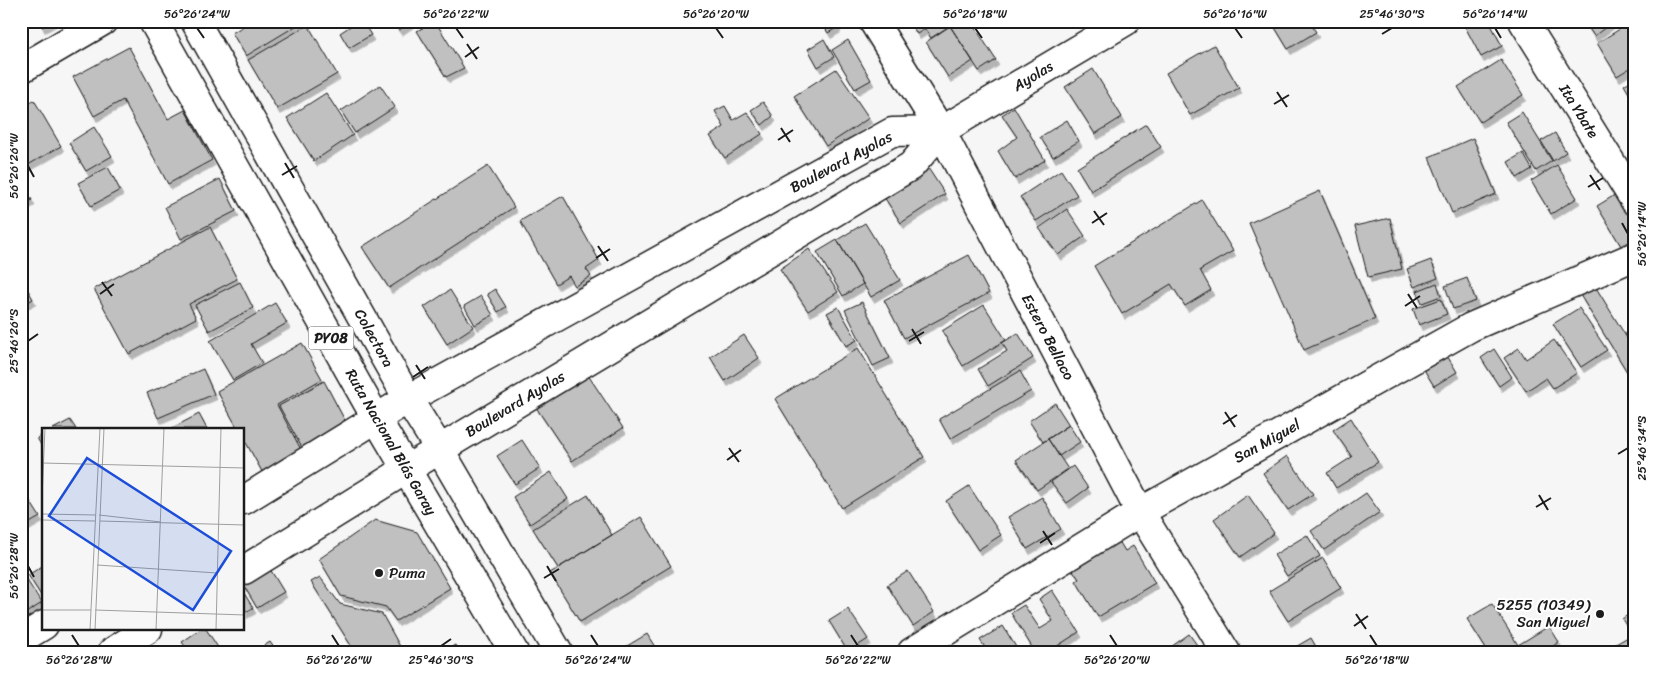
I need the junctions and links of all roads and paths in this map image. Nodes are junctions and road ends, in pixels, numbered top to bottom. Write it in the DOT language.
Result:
graph roads {
  1 [pos="103,21"];
  2 [pos="152,21"];
  3 [pos="195,21"];
  4 [pos="873,21"];
  5 [pos="1126,21"];
  6 [pos="1523,21"];
  7 [pos="21,69"];
  8 [pos="941,131"];
  9 [pos="1635,201"];
  10 [pos="1635,256"];
  11 [pos="408,399"];
  12 [pos="376,418"];
  13 [pos="440,450"];
  14 [pos="407,470"];
  15 [pos="245,499"];
  16 [pos="1140,512"];
  17 [pos="245,569"];
  18 [pos="42,626"];
  19 [pos="146,630"];
  20 [pos="21,639"];
  21 [pos="112,652"];
  22 [pos="514,652"];
  23 [pos="558,652"];
  24 [pos="912,652"];
  25 [pos="1226,652"];
  1 -- 7 [label="main road"];
  2 -- 12 [label="main road, Ruta Nacional Blás Garay / PY08"];
  3 -- 11 [label="main road, Colectora"];
  4 -- 8 [label="main road, Estero Bellaco"];
  5 -- 8 [label="main road, Ayolas"];
  6 -- 9 [label="main road, Ita Ybate"];
  8 -- 11 [label="main road, Boulevard Ayolas"];
  8 -- 13 [label="main road, Boulevard Ayolas"];
  8 -- 16 [label="main road, Estero Bellaco"];
  10 -- 16 [label="main road, San Miguel"];
  11 -- 12 [label="main road, Boulevard Ayolas"];
  11 -- 13 [label="main road, Colectora"];
  12 -- 14 [label="main road, Ruta Nacional Blás Garay / PY08"];
  12 -- 15 [label="main road, Boulevard Ayolas"];
  13 -- 14 [label="main road, Boulevard Ayolas"];
  13 -- 23 [label="main road, Colectora"];
  14 -- 17 [label="main road, Boulevard Ayolas"];
  14 -- 22 [label="main road, Ruta Nacional Blás Garay / PY08"];
  16 -- 24 [label="main road, San Miguel"];
  16 -- 25 [label="main road, Estero Bellaco"];
  18 -- 20 [label="main road"];
  19 -- 21 [label="main road"];
}
